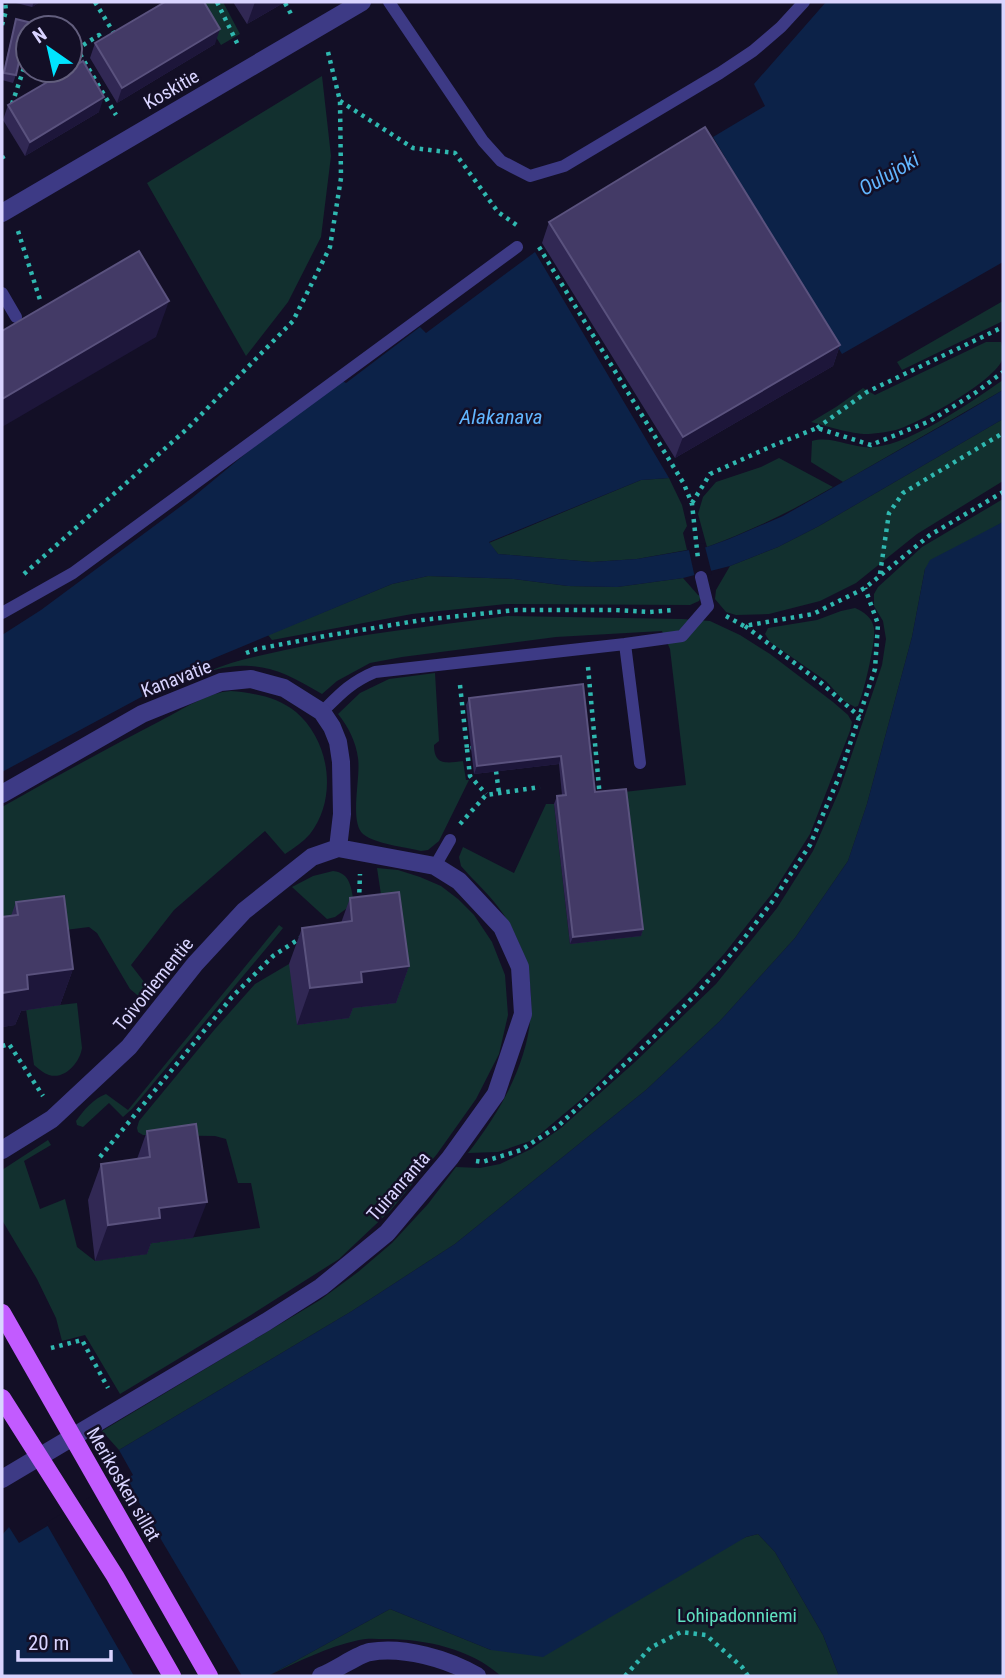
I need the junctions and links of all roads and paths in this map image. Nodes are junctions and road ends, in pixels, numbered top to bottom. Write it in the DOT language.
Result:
graph roads {
  1 [pos="5,2"];
  2 [pos="94,2"];
  3 [pos="217,2"];
  4 [pos="285,2"];
  5 [pos="362,2"];
  6 [pos="389,2"];
  7 [pos="804,2"];
  8 [pos="291,14"];
  9 [pos="2,24"];
  10 [pos="115,35"];
  11 [pos="123,39"];
  12 [pos="103,42"];
  13 [pos="238,45"];
  14 [pos="327,47"];
  15 [pos="107,48"];
  16 [pos="85,62"];
  17 [pos="20,84"];
  18 [pos="22,98"];
  19 [pos="340,101"];
  20 [pos="116,115"];
  21 [pos="2,213"];
  22 [pos="523,230"];
  23 [pos="18,231"];
  24 [pos="517,247"];
  25 [pos="538,247"];
  26 [pos="2,293"];
  27 [pos="41,303"];
  28 [pos="16,317"];
  29 [pos="1003,327"];
  30 [pos="1003,372"];
  31 [pos="817,428"];
  32 [pos="1003,433"];
  33 [pos="1003,492"];
  34 [pos="692,504"];
  35 [pos="696,547"];
  36 [pos="880,575"];
  37 [pos="21,577"];
  38 [pos="701,577"];
  39 [pos="865,588"];
  40 [pos="708,607"];
  41 [pos="2,613"];
  42 [pos="744,626"];
  43 [pos="625,644"];
  44 [pos="586,649"];
  45 [pos="245,654"];
  46 [pos="457,664"];
  47 [pos="322,712"];
  48 [pos="860,717"];
  49 [pos="592,721"];
  50 [pos="584,722"];
  51 [pos="640,762"];
  52 [pos="496,771"];
  53 [pos="540,787"];
  54 [pos="499,793"];
  55 [pos="2,794"];
  56 [pos="486,794"];
  57 [pos="600,799"];
  58 [pos="450,840"];
  59 [pos="338,848"];
  60 [pos="360,851"];
  61 [pos="435,866"];
  62 [pos="359,906"];
  63 [pos="307,934"];
  64 [pos="2,1046"];
  65 [pos="44,1097"];
  66 [pos="2,1150"];
  67 [pos="100,1157"];
  68 [pos="450,1158"];
  69 [pos="2,1313"];
  70 [pos="51,1348"];
  71 [pos="113,1396"];
  72 [pos="2,1398"];
  73 [pos="2,1479"];
  74 [pos="325,1675"];
  75 [pos="172,1676"];
  76 [pos="209,1676"];
  77 [pos="348,1676"];
  78 [pos="477,1676"];
  79 [pos="625,1676"];
  80 [pos="748,1676"];
  1 -- 9 [label="path"];
  2 -- 10 [label="path"];
  3 -- 13 [label="path"];
  4 -- 8 [label="path"];
  5 -- 21 [label="street, Koskitie"];
  6 -- 7 [label="lane"];
  10 -- 11 [label="path"];
  10 -- 12 [label="path"];
  12 -- 15 [label="path"];
  12 -- 16 [label="path"];
  14 -- 19 [label="path"];
  16 -- 20 [label="path"];
  17 -- 18 [label="path"];
  19 -- 22 [label="path"];
  19 -- 37 [label="path"];
  23 -- 27 [label="path"];
  24 -- 41 [label="lane"];
  25 -- 34 [label="path"];
  26 -- 28 [label="lane"];
  29 -- 31 [label="path"];
  30 -- 31 [label="path"];
  31 -- 34 [label="path"];
  32 -- 36 [label="path"];
  33 -- 36 [label="path"];
  34 -- 35 [label="path"];
  36 -- 39 [label="path"];
  38 -- 40 [label="lane"];
  39 -- 42 [label="path"];
  39 -- 48 [label="path"];
  40 -- 42 [label="path"];
  40 -- 43 [label="lane"];
  40 -- 45 [label="path"];
  42 -- 48 [label="path"];
  43 -- 44 [label="lane"];
  43 -- 51 [label="lane"];
  44 -- 46 [label="lane"];
  44 -- 49 [label="path"];
  46 -- 47 [label="lane"];
  46 -- 56 [label="path"];
  47 -- 55 [label="street, Kanavatie"];
  47 -- 59 [label="street"];
  48 -- 68 [label="path"];
  49 -- 50 [label="path"];
  49 -- 57 [label="path"];
  52 -- 54 [label="path"];
  53 -- 54 [label="path"];
  54 -- 56 [label="path"];
  56 -- 58 [label="path"];
  58 -- 61 [label="lane"];
  59 -- 60 [label="street, Tuiranranta"];
  59 -- 66 [label="street, Toivoniementie"];
  60 -- 61 [label="street, Tuiranranta"];
  60 -- 62 [label="path"];
  61 -- 68 [label="street, Tuiranranta"];
  63 -- 67 [label="path"];
  64 -- 65 [label="path"];
  68 -- 73 [label="street, Tuiranranta"];
  69 -- 76 [label="main road, Merikosken sillat, bridge"];
  70 -- 71 [label="path"];
  72 -- 75 [label="main road, bridge"];
  74 -- 77 [label="street"];
  74 -- 78 [label="street"];
  79 -- 80 [label="path"];
}
